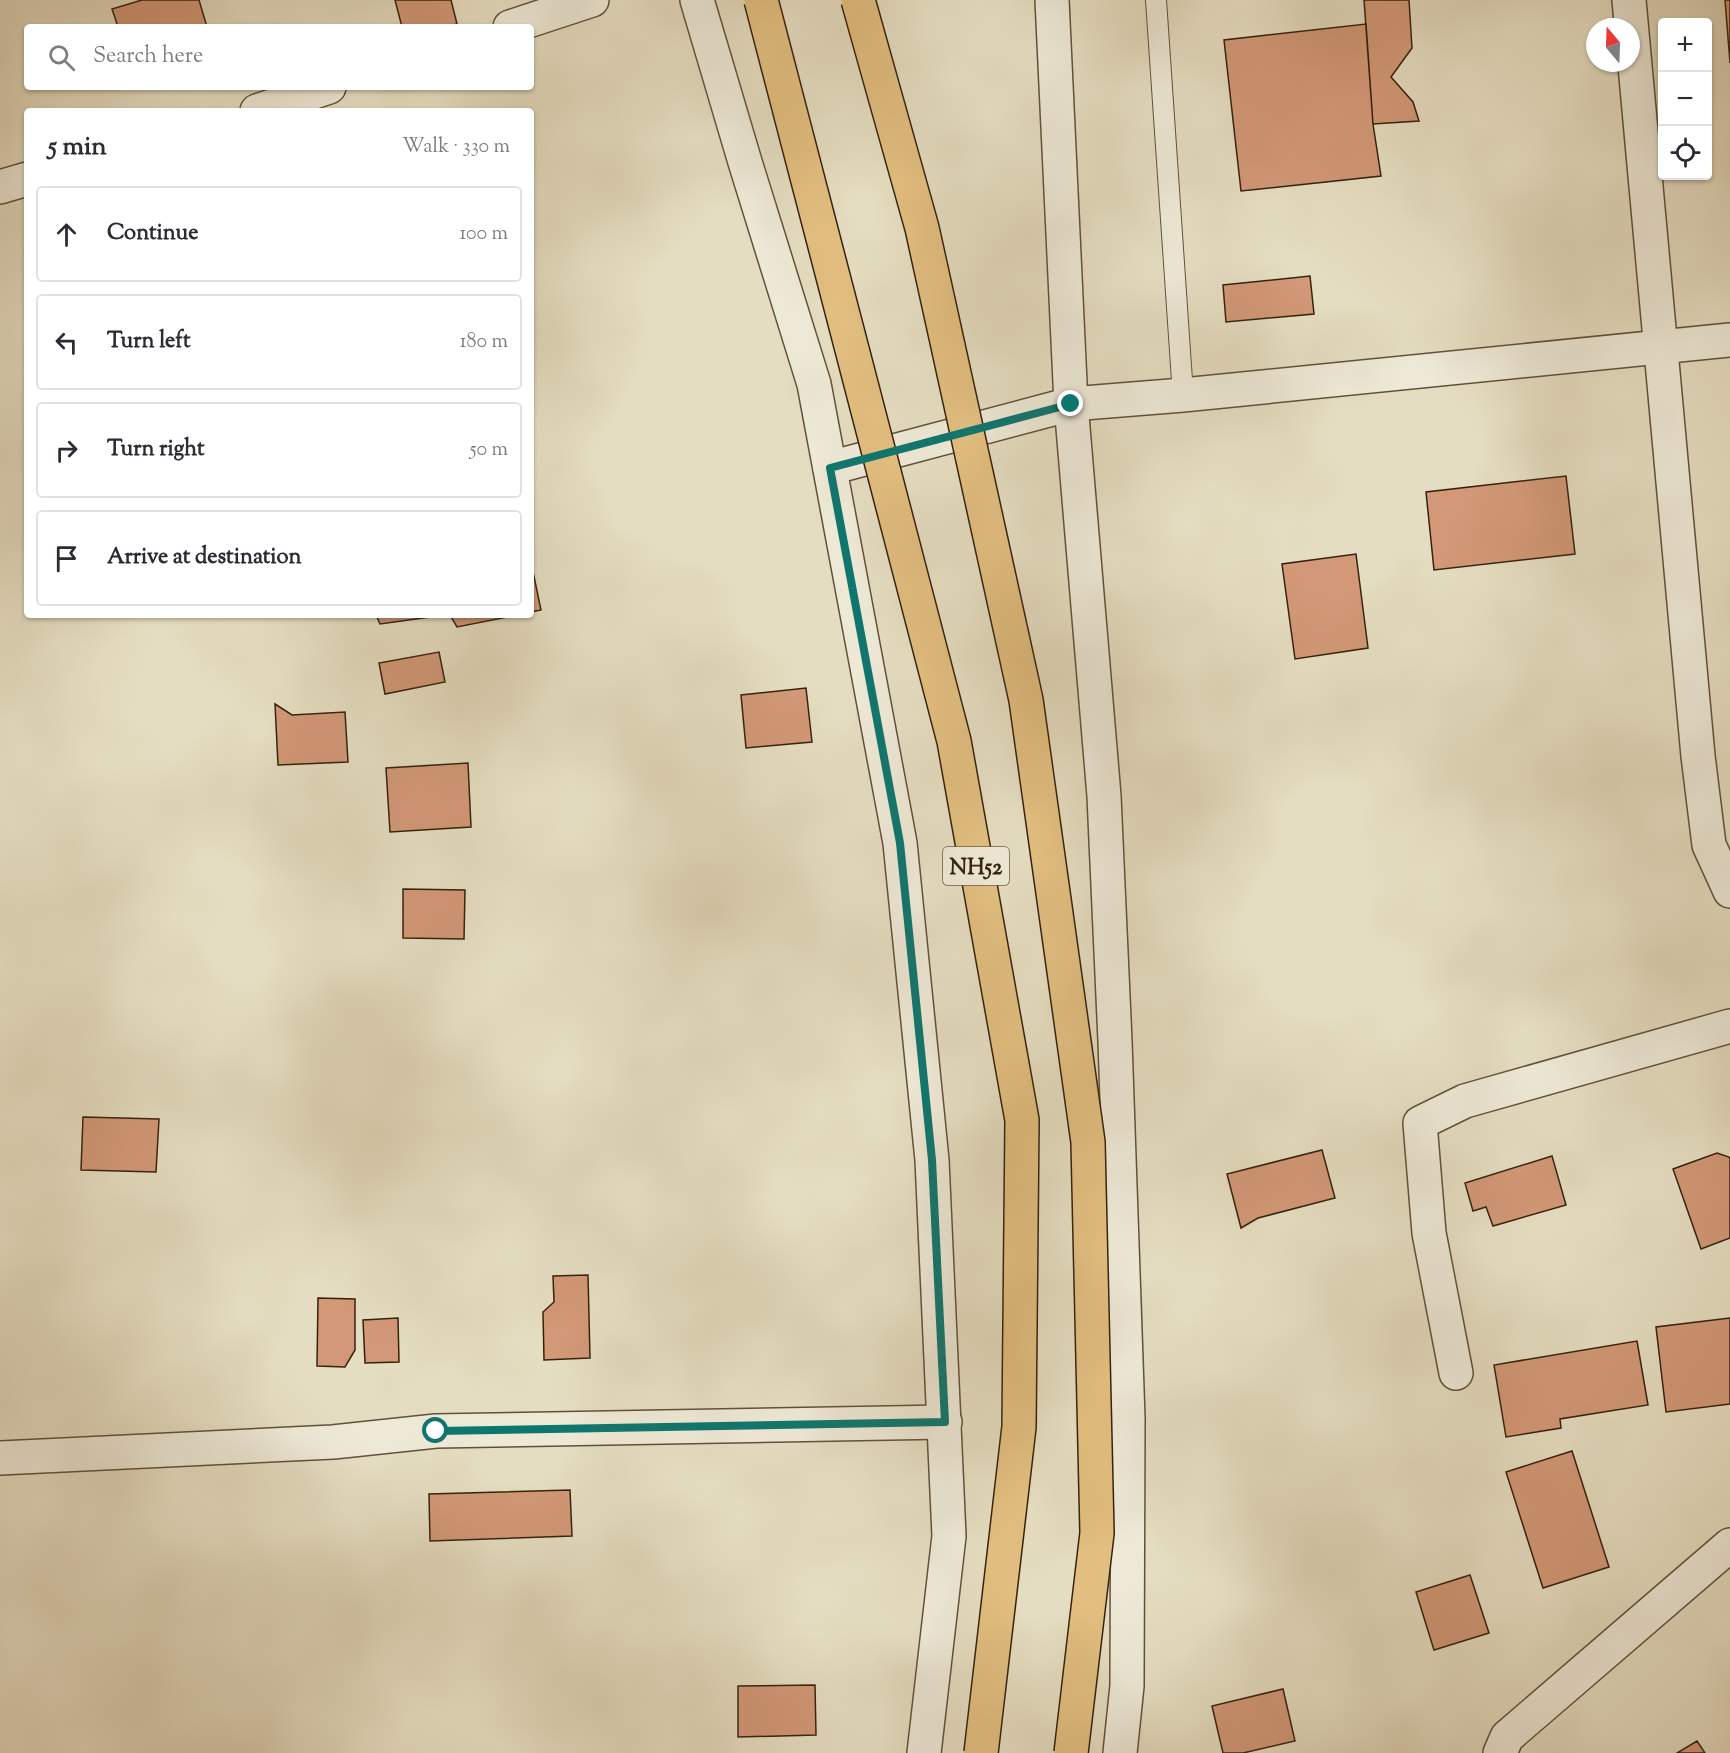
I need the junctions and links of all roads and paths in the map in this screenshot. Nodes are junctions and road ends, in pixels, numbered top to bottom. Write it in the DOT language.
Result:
graph roads {
  1 [pos="592,0"];
  2 [pos="697,0"];
  3 [pos="761,0"];
  4 [pos="858,0"];
  5 [pos="1052,0"];
  6 [pos="1156,0"];
  7 [pos="1629,0"];
  8 [pos="519,24"];
  9 [pos="320,90"];
  10 [pos="266,108"];
  11 [pos="24,180"];
  12 [pos="0,187"];
  13 [pos="1730,340"];
  14 [pos="1659,348"];
  15 [pos="1183,395"];
  16 [pos="1071,404"];
  17 [pos="830,468"];
  18 [pos="1730,891"];
  19 [pos="1730,1026"];
  20 [pos="1456,1373"];
  21 [pos="945,1422"];
  22 [pos="0,1458"];
  23 [pos="1730,1545"];
  24 [pos="924,1753"];
  25 [pos="981,1753"];
  26 [pos="1071,1753"];
  27 [pos="1120,1753"];
  28 [pos="1500,1753"];
  1 -- 8 [label="street"];
  2 -- 17 [label="street"];
  3 -- 25 [label="highway, NH52, bridge"];
  4 -- 26 [label="highway, bridge"];
  5 -- 16 [label="street"];
  6 -- 15 [label="lane"];
  7 -- 14 [label="street"];
  9 -- 10 [label="street"];
  11 -- 12 [label="street"];
  13 -- 14 [label="street"];
  14 -- 15 [label="street"];
  14 -- 18 [label="street"];
  15 -- 16 [label="street"];
  16 -- 17 [label="street"];
  16 -- 27 [label="street"];
  17 -- 21 [label="street"];
  19 -- 20 [label="street"];
  21 -- 22 [label="street"];
  21 -- 24 [label="street"];
  23 -- 28 [label="street"];
}
